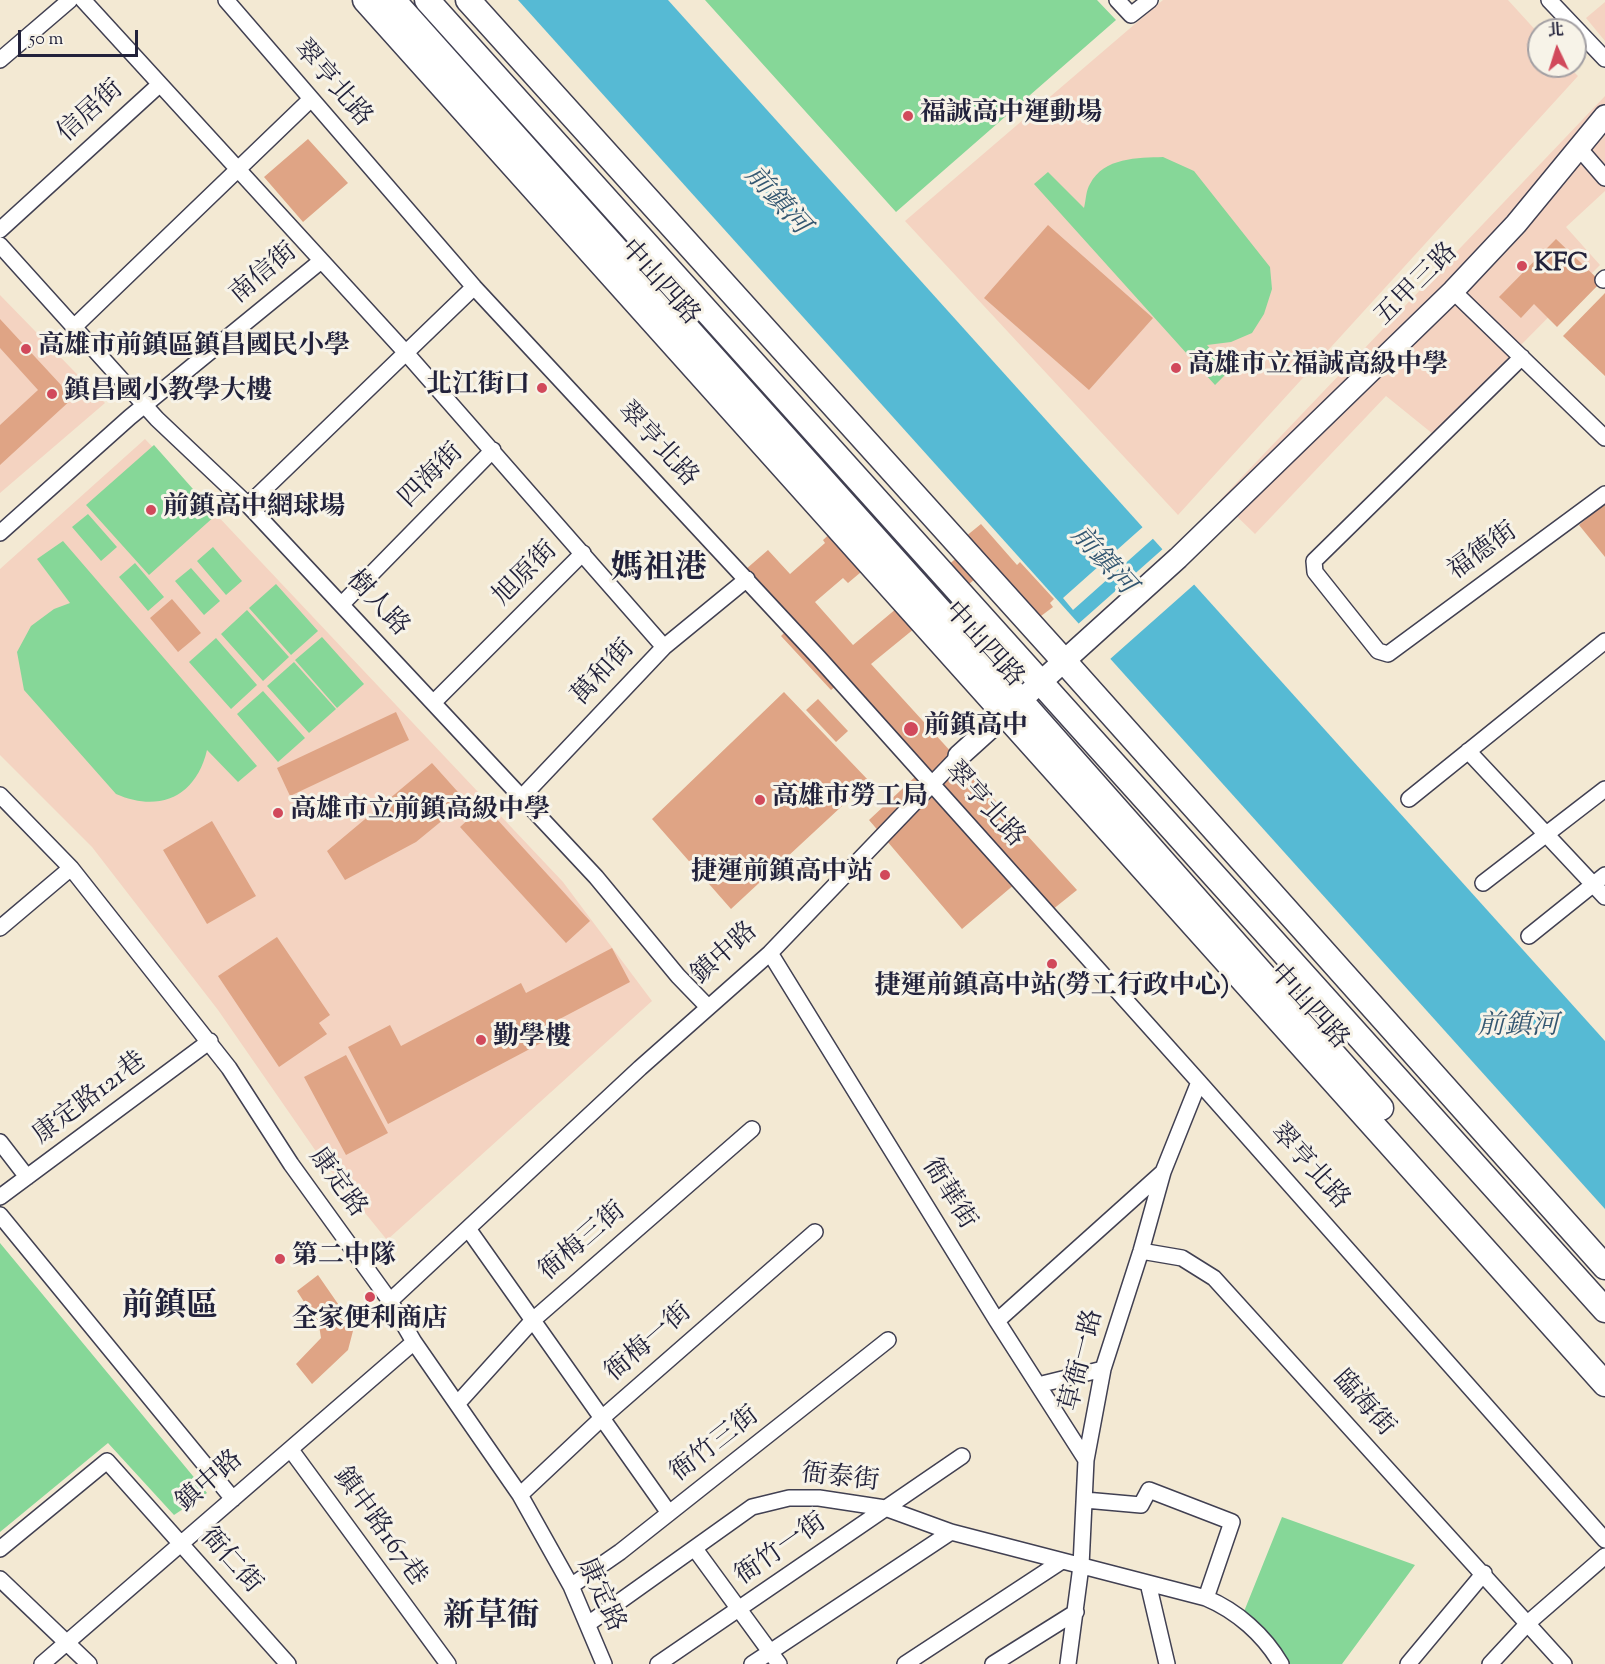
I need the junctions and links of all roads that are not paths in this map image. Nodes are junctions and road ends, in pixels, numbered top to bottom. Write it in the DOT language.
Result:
graph roads {
  1 [pos="70,0"];
  2 [pos="83,0"];
  3 [pos="226,0"];
  4 [pos="365,0"];
  5 [pos="393,0"];
  6 [pos="427,0"];
  7 [pos="468,0"];
  8 [pos="1117,0"];
  9 [pos="1150,0"];
  10 [pos="1549,0"];
  11 [pos="1605,59"];
  12 [pos="0,60"];
  13 [pos="159,85"];
  14 [pos="311,99"];
  15 [pos="1605,116"];
  16 [pos="1578,147"];
  17 [pos="236,169"];
  18 [pos="1605,178"];
  19 [pos="0,230"];
  20 [pos="0,245"];
  21 [pos="321,261"];
  22 [pos="474,287"];
  23 [pos="1453,291"];
  24 [pos="74,327"];
  25 [pos="407,354"];
  26 [pos="1522,357"];
  27 [pos="144,405"];
  28 [pos="1605,438"];
  29 [pos="493,450"];
  30 [pos="1605,494"];
  31 [pos="248,505"];
  32 [pos="0,533"];
  33 [pos="583,553"];
  34 [pos="747,579"];
  35 [pos="342,604"];
  36 [pos="1088,639"];
  37 [pos="1605,641"];
  38 [pos="664,647"];
  39 [pos="1064,660"];
  40 [pos="1042,681"];
  41 [pos="434,702"];
  42 [pos="1013,707"];
  43 [pos="1468,751"];
  44 [pos="959,756"];
  45 [pos="932,785"];
  46 [pos="1605,789"];
  47 [pos="0,795"];
  48 [pos="521,798"];
  49 [pos="1409,799"];
  50 [pos="1546,834"];
  51 [pos="71,868"];
  52 [pos="1599,880"];
  53 [pos="1483,883"];
  54 [pos="1605,897"];
  55 [pos="0,928"];
  56 [pos="1529,936"];
  57 [pos="770,953"];
  58 [pos="708,1007"];
  59 [pos="210,1041"];
  60 [pos="1199,1082"];
  61 [pos="752,1129"];
  62 [pos="0,1142"];
  63 [pos="1163,1172"];
  64 [pos="27,1177"];
  65 [pos="0,1197"];
  66 [pos="0,1215"];
  67 [pos="469,1230"];
  68 [pos="815,1233"];
  69 [pos="1141,1251"];
  70 [pos="1605,1267"];
  71 [pos="390,1301"];
  72 [pos="1605,1310"];
  73 [pos="533,1320"];
  74 [pos="997,1321"];
  75 [pos="888,1340"];
  76 [pos="414,1342"];
  77 [pos="1605,1362"];
  78 [pos="1103,1369"];
  79 [pos="1605,1384"];
  80 [pos="1038,1385"];
  81 [pos="458,1403"];
  82 [pos="602,1418"];
  83 [pos="291,1450"];
  84 [pos="962,1456"];
  85 [pos="1086,1460"];
  86 [pos="520,1495"];
  87 [pos="233,1499"];
  88 [pos="1085,1500"];
  89 [pos="885,1508"];
  90 [pos="669,1513"];
  91 [pos="951,1532"];
  92 [pos="1605,1540"];
  93 [pos="181,1544"];
  94 [pos="0,1549"];
  95 [pos="695,1550"];
  96 [pos="1605,1556"];
  97 [pos="1062,1561"];
  98 [pos="1081,1566"];
  99 [pos="1484,1573"];
  100 [pos="0,1579"];
  101 [pos="1148,1583"];
  102 [pos="571,1586"];
  103 [pos="1206,1598"];
  104 [pos="739,1610"];
  105 [pos="1076,1612"];
  106 [pos="1529,1622"];
  107 [pos="588,1624"];
  108 [pos="67,1643"];
  109 [pos="774,1658"];
  110 [pos="602,1663"];
  111 [pos="42,1664"];
  112 [pos="89,1664"];
  113 [pos="288,1664"];
  114 [pos="448,1664"];
  115 [pos="658,1664"];
  116 [pos="752,1664"];
  117 [pos="904,1664"];
  118 [pos="993,1664"];
  119 [pos="1068,1664"];
  120 [pos="1167,1664"];
  121 [pos="1281,1664"];
  122 [pos="1408,1664"];
  123 [pos="1490,1664"];
  124 [pos="1564,1664"];
  1 -- 12 [label="street"];
  2 -- 13 [label="street, 信居街"];
  3 -- 14 [label="street, 翠亨北路"];
  4 -- 42 [label="main road, 中山四路"];
  5 -- 42 [label="main road, 中山四路"];
  6 -- 40 [label="main road, 中山四路"];
  7 -- 39 [label="main road, 中山四路"];
  8 -- 9 [label="street"];
  10 -- 11 [label="street"];
  13 -- 17 [label="street, 南信街"];
  13 -- 19 [label="street, 信居街"];
  14 -- 17 [label="street"];
  14 -- 22 [label="street, 翠亨北路"];
  15 -- 16 [label="main road, 五甲三路"];
  16 -- 18 [label="street"];
  16 -- 23 [label="main road, 五甲三路"];
  17 -- 21 [label="street, 南信街"];
  17 -- 24 [label="street"];
  20 -- 24 [label="street, 樹人路"];
  21 -- 25 [label="street, 四海街"];
  21 -- 27 [label="street, 南信街"];
  22 -- 25 [label="street"];
  22 -- 34 [label="street, 翠亨北路"];
  23 -- 26 [label="street"];
  23 -- 36 [label="main road, 五甲三路"];
  24 -- 27 [label="street, 樹人路"];
  25 -- 29 [label="street, 四海街"];
  25 -- 31 [label="street"];
  26 -- 28 [label="street"];
  26 -- 30 [label="street, 福德街"];
  27 -- 31 [label="street, 樹人路"];
  27 -- 32 [label="street, 南信街"];
  29 -- 33 [label="street, 旭原街"];
  29 -- 35 [label="street, 四海街"];
  31 -- 35 [label="street, 樹人路"];
  33 -- 38 [label="street, 萬和街"];
  33 -- 41 [label="street, 旭原街"];
  34 -- 38 [label="street"];
  34 -- 45 [label="street, 翠亨北路"];
  35 -- 41 [label="street, 樹人路"];
  36 -- 39 [label="main road, 鎮中路"];
  37 -- 43 [label="street"];
  38 -- 48 [label="street, 萬和街"];
  39 -- 40 [label="main road, 鎮中路"];
  39 -- 70 [label="main road, 中山四路"];
  40 -- 42 [label="main road, 鎮中路"];
  40 -- 72 [label="main road, 中山四路"];
  41 -- 48 [label="street, 樹人路"];
  42 -- 44 [label="main road, 鎮中路"];
  42 -- 77 [label="main road, 中山四路"];
  42 -- 79 [label="main road, 中山四路"];
  43 -- 49 [label="street"];
  43 -- 50 [label="street"];
  44 -- 45 [label="street, 鎮中路"];
  45 -- 57 [label="street, 鎮中路"];
  45 -- 60 [label="street, 翠亨北路"];
  46 -- 50 [label="street"];
  47 -- 51 [label="street, 康定路"];
  48 -- 58 [label="street, 樹人路"];
  50 -- 52 [label="street"];
  50 -- 53 [label="street"];
  51 -- 55 [label="street"];
  51 -- 59 [label="street, 康定路"];
  52 -- 54 [label="street"];
  52 -- 56 [label="street"];
  57 -- 58 [label="street, 鎮中路"];
  57 -- 74 [label="street, 衙華街"];
  58 -- 67 [label="street, 鎮中路"];
  59 -- 64 [label="street, 康定路121巷"];
  59 -- 71 [label="street, 康定路"];
  60 -- 63 [label="street, 草衙一路"];
  60 -- 92 [label="street, 翠亨北路"];
  61 -- 73 [label="street, 衙梅三街"];
  62 -- 64 [label="street"];
  63 -- 69 [label="street, 草衙一路"];
  63 -- 74 [label="street"];
  64 -- 65 [label="street, 康定路121巷"];
  66 -- 87 [label="street"];
  67 -- 71 [label="street, 鎮中路"];
  67 -- 73 [label="street"];
  68 -- 82 [label="street, 衙梅一街"];
  69 -- 78 [label="street, 草衙一路"];
  69 -- 99 [label="street, 臨海街"];
  71 -- 76 [label="street, 康定路"];
  73 -- 81 [label="street, 衙梅三街"];
  73 -- 82 [label="street"];
  74 -- 80 [label="street, 衙華街"];
  75 -- 90 [label="street, 衙竹三街"];
  76 -- 81 [label="street, 康定路"];
  76 -- 83 [label="street, 鎮中路"];
  78 -- 80 [label="street"];
  78 -- 85 [label="street, 草衙一路"];
  80 -- 85 [label="street, 衙華街"];
  81 -- 86 [label="street, 康定路"];
  82 -- 86 [label="street, 衙梅一街"];
  82 -- 90 [label="street"];
  83 -- 87 [label="street, 鎮中路"];
  83 -- 114 [label="street, 鎮中路167巷"];
  84 -- 89 [label="street, 衙竹一街"];
  85 -- 88 [label="street, 草衙一路"];
  86 -- 102 [label="street, 康定路"];
  87 -- 93 [label="street, 鎮中路"];
  88 -- 98 [label="street, 草衙一路"];
  88 -- 103 [label="street"];
  89 -- 91 [label="street, 衙泰街"];
  89 -- 95 [label="street, 衙泰街"];
  89 -- 104 [label="street, 衙竹一街"];
  90 -- 102 [label="street, 衙竹三街"];
  91 -- 97 [label="street, 衙泰街"];
  91 -- 109 [label="street"];
  93 -- 94 [label="street, 衙仁街"];
  93 -- 108 [label="street, 鎮中路"];
  93 -- 113 [label="street, 衙仁街"];
  95 -- 104 [label="street"];
  95 -- 107 [label="street, 衙泰街"];
  96 -- 106 [label="street"];
  97 -- 98 [label="street, 衙泰街"];
  97 -- 117 [label="street"];
  98 -- 101 [label="street, 衙泰街"];
  98 -- 105 [label="street, 草衙一路"];
  99 -- 106 [label="street, 臨海街"];
  99 -- 122 [label="street"];
  100 -- 108 [label="street"];
  101 -- 103 [label="street, 衙泰街"];
  101 -- 120 [label="street"];
  102 -- 107 [label="street, 康定路"];
  103 -- 121 [label="street, 衙泰街"];
  104 -- 109 [label="street"];
  104 -- 115 [label="street, 衙竹一街"];
  105 -- 118 [label="street"];
  105 -- 119 [label="street, 草衙一路"];
  106 -- 123 [label="street"];
  106 -- 124 [label="street, 臨海街"];
  107 -- 110 [label="street, 康定路"];
  108 -- 111 [label="street, 鎮中路"];
  108 -- 112 [label="street"];
  109 -- 116 [label="street"];
}
